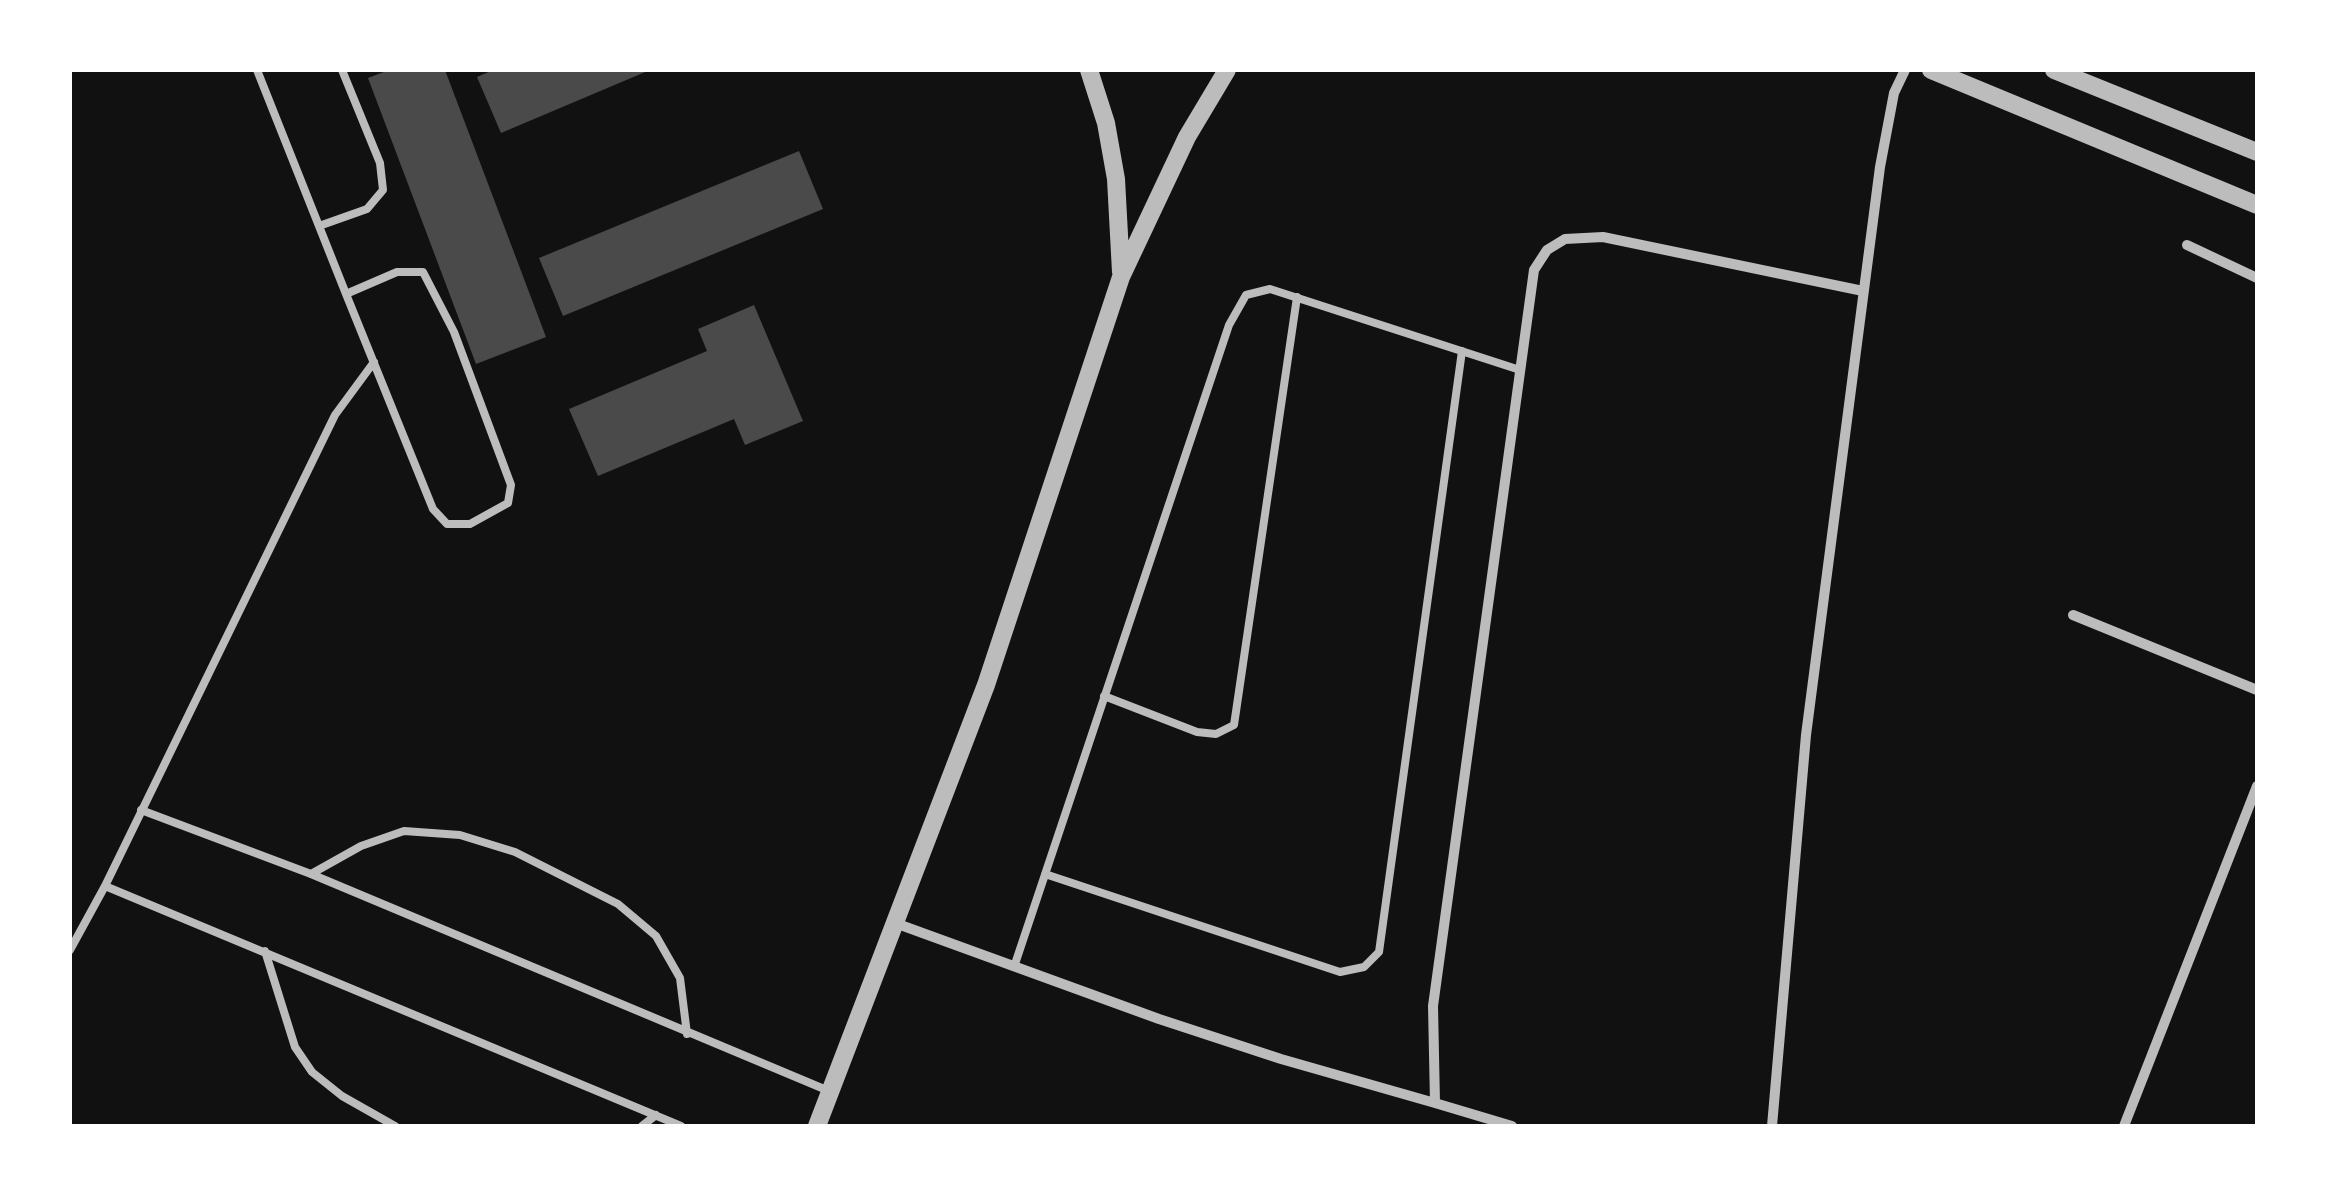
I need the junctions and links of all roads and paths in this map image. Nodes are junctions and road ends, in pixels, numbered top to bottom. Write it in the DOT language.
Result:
graph roads {
  1 [pos="257,70"];
  2 [pos="342,70"];
  3 [pos="1089,70"];
  4 [pos="1227,70"];
  5 [pos="1905,70"];
  6 [pos="1931,70"];
  7 [pos="2054,70"];
  8 [pos="2257,152"];
  9 [pos="2257,205"];
  10 [pos="319,226"];
  11 [pos="2187,244"];
  12 [pos="1121,278"];
  13 [pos="2257,278"];
  14 [pos="1862,291"];
  15 [pos="346,294"];
  16 [pos="1297,297"];
  17 [pos="1462,351"];
  18 [pos="374,362"];
  19 [pos="1520,370"];
  20 [pos="2073,616"];
  21 [pos="2257,690"];
  22 [pos="1104,696"];
  23 [pos="2257,786"];
  24 [pos="141,810"];
  25 [pos="310,874"];
  26 [pos="1045,874"];
  27 [pos="106,886"];
  28 [pos="895,923"];
  29 [pos="70,950"];
  30 [pos="266,951"];
  31 [pos="1014,966"];
  32 [pos="687,1034"];
  33 [pos="829,1090"];
  34 [pos="1435,1103"];
  35 [pos="656,1115"];
  36 [pos="396,1126"];
  37 [pos="642,1126"];
  38 [pos="681,1126"];
  39 [pos="817,1126"];
  40 [pos="1512,1126"];
  41 [pos="1772,1126"];
  42 [pos="2124,1126"];
  1 -- 10 [label="lane"];
  2 -- 10 [label="lane"];
  3 -- 12 [label="street"];
  4 -- 12 [label="street"];
  5 -- 14 [label="street"];
  6 -- 9 [label="street"];
  7 -- 8 [label="street"];
  10 -- 15 [label="lane"];
  11 -- 13 [label="street"];
  12 -- 28 [label="street"];
  14 -- 19 [label="street"];
  14 -- 41 [label="street"];
  15 -- 18 [label="lane"];
  15 -- 18 [label="lane"];
  16 -- 17 [label="lane"];
  16 -- 22 [label="lane"];
  16 -- 22 [label="lane"];
  17 -- 19 [label="lane"];
  17 -- 26 [label="lane"];
  18 -- 24 [label="lane"];
  19 -- 34 [label="street"];
  20 -- 21 [label="street"];
  22 -- 26 [label="lane"];
  23 -- 42 [label="street"];
  24 -- 25 [label="lane"];
  24 -- 27 [label="lane"];
  25 -- 32 [label="lane"];
  25 -- 32 [label="lane"];
  26 -- 31 [label="lane"];
  27 -- 29 [label="lane"];
  27 -- 30 [label="lane"];
  28 -- 31 [label="street"];
  28 -- 33 [label="street"];
  30 -- 35 [label="lane"];
  30 -- 36 [label="lane"];
  31 -- 34 [label="street"];
  32 -- 33 [label="lane"];
  33 -- 39 [label="street"];
  34 -- 40 [label="street"];
  35 -- 37 [label="lane"];
  35 -- 38 [label="lane"];
}
